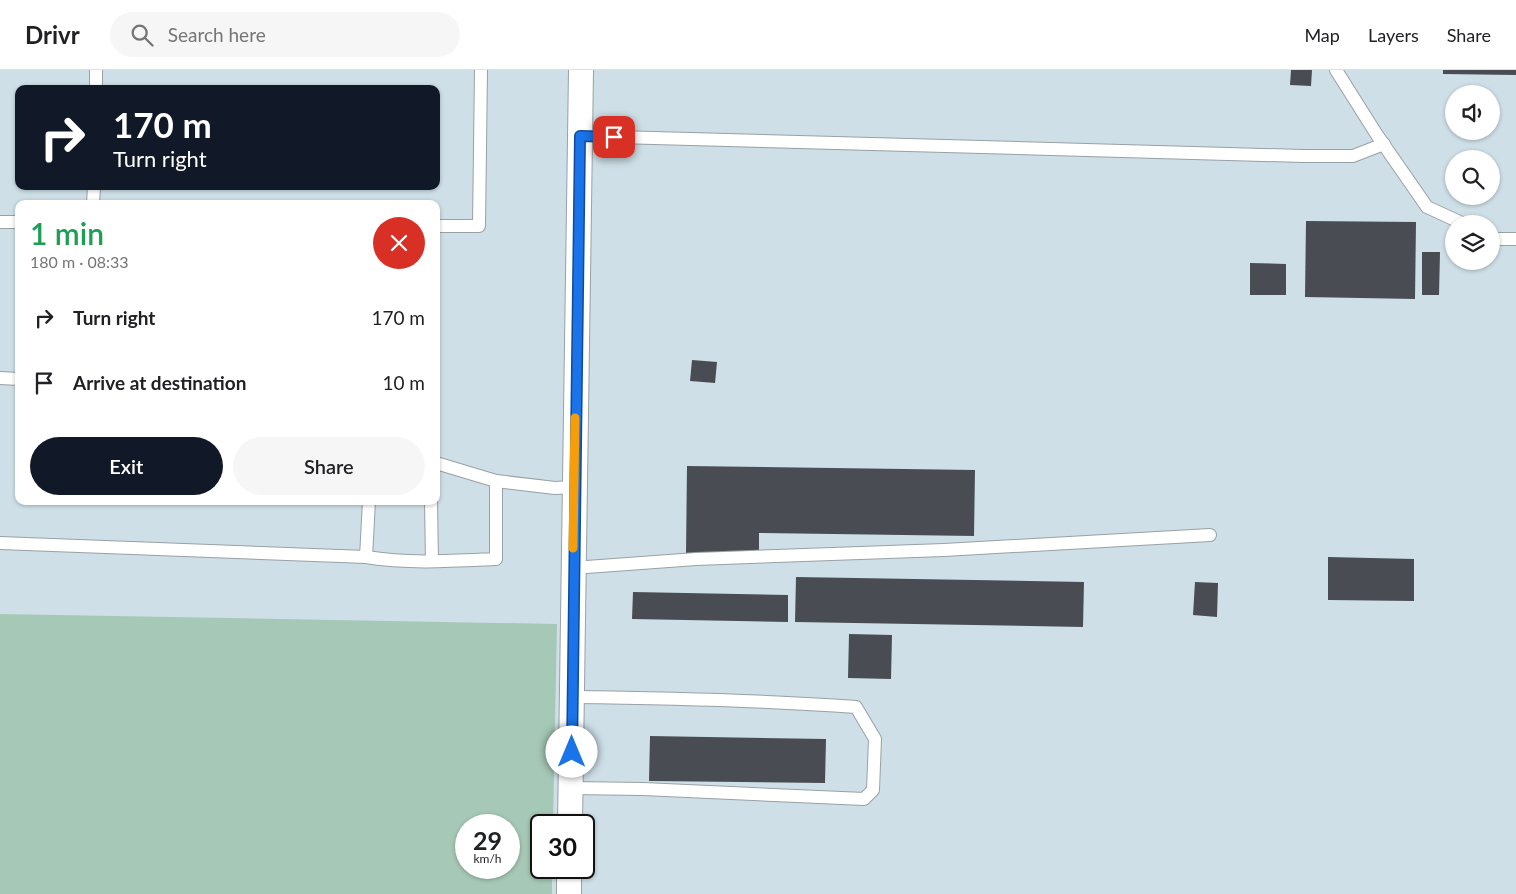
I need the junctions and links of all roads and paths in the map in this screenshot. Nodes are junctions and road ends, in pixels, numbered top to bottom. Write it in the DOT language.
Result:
graph roads {
  1 [pos="96,70"];
  2 [pos="482,70"];
  3 [pos="581,70"];
  4 [pos="1336,70"];
  5 [pos="96,85"];
  6 [pos="580,136"];
  7 [pos="1384,144"];
  8 [pos="1445,215"];
  9 [pos="0,222"];
  10 [pos="15,222"];
  11 [pos="440,226"];
  12 [pos="1500,239"];
  13 [pos="1516,239"];
  14 [pos="0,378"];
  15 [pos="15,379"];
  16 [pos="440,464"];
  17 [pos="496,481"];
  18 [pos="574,488"];
  19 [pos="369,505"];
  20 [pos="431,505"];
  21 [pos="1210,535"];
  22 [pos="0,543"];
  23 [pos="366,557"];
  24 [pos="432,561"];
  25 [pos="573,568"];
  26 [pos="572,697"];
  27 [pos="571,788"];
  28 [pos="570,814"];
  29 [pos="569,879"];
  30 [pos="569,894"];
  1 -- 5 [label="lane"];
  2 -- 11 [label="lane"];
  3 -- 6 [label="street"];
  4 -- 7 [label="lane"];
  6 -- 7 [label="lane"];
  6 -- 18 [label="street"];
  7 -- 8 [label="lane"];
  9 -- 10 [label="lane"];
  12 -- 13 [label="lane"];
  14 -- 15 [label="lane"];
  16 -- 17 [label="lane"];
  17 -- 18 [label="lane"];
  17 -- 24 [label="lane"];
  18 -- 25 [label="street"];
  19 -- 23 [label="lane"];
  20 -- 24 [label="lane"];
  21 -- 25 [label="lane"];
  22 -- 23 [label="lane"];
  23 -- 24 [label="lane"];
  25 -- 26 [label="street"];
  26 -- 27 [label="street"];
  26 -- 27 [label="lane"];
  27 -- 28 [label="street"];
  29 -- 30 [label="street"];
}
